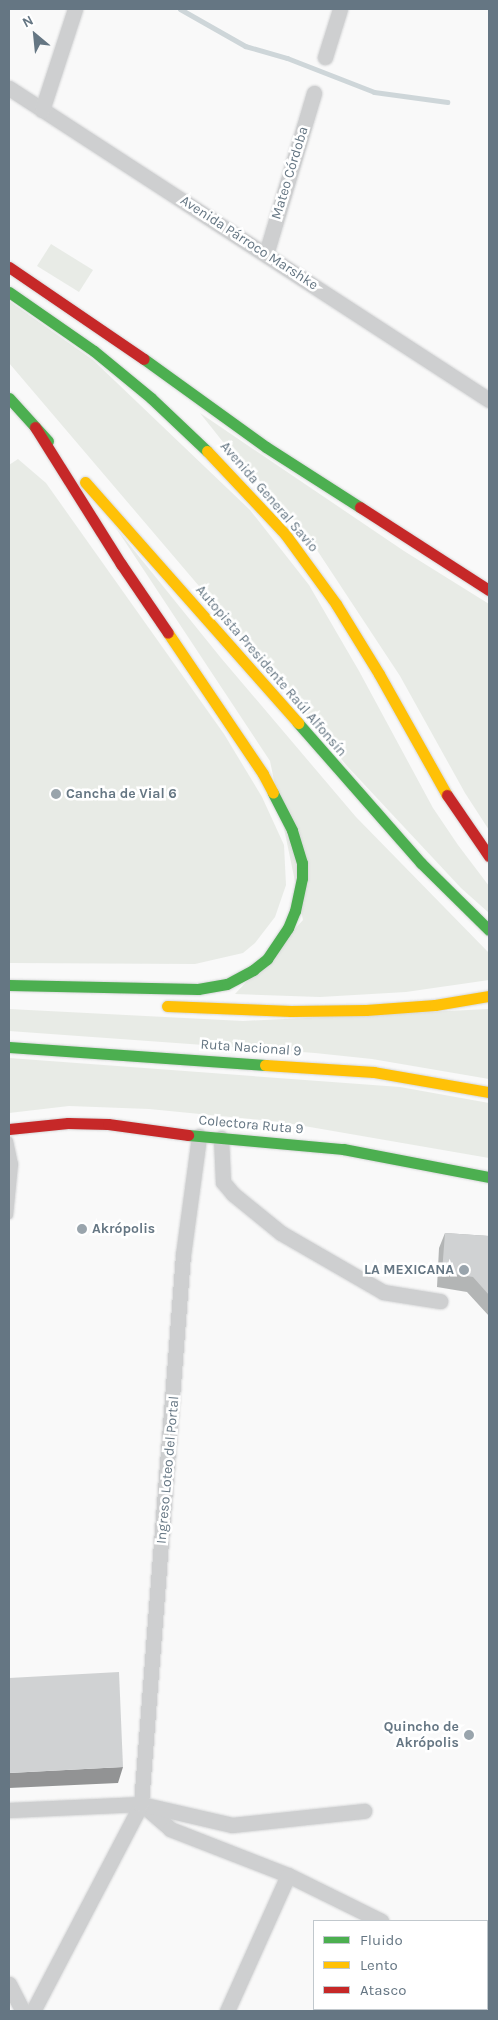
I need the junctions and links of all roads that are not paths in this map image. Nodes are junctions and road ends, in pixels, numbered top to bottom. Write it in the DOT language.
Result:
graph roads {
  1 [pos="75,9"];
  2 [pos="340,9"];
  3 [pos="325,57"];
  4 [pos="9,88"];
  5 [pos="314,93"];
  6 [pos="42,110"];
  7 [pos="266,254"];
  8 [pos="9,267"];
  9 [pos="9,292"];
  10 [pos="9,398"];
  11 [pos="489,400"];
  12 [pos="35,427"];
  13 [pos="489,590"];
  14 [pos="489,856"];
  15 [pos="489,930"];
  16 [pos="9,985"];
  17 [pos="489,996"];
  18 [pos="155,1006"];
  19 [pos="9,1047"];
  20 [pos="489,1092"];
  21 [pos="9,1129"];
  22 [pos="199,1136"];
  23 [pos="222,1138"];
  24 [pos="9,1141"];
  25 [pos="489,1177"];
  26 [pos="9,1215"];
  27 [pos="440,1301"];
  28 [pos="141,1804"];
  29 [pos="9,1810"];
  30 [pos="364,1810"];
  31 [pos="288,1875"];
  32 [pos="378,1920"];
  33 [pos="9,1984"];
  34 [pos="24,2011"];
  35 [pos="33,2011"];
  36 [pos="227,2011"];
  1 -- 6 [label="street"];
  2 -- 3 [label="street"];
  4 -- 6 [label="street, Avenida Párroco Marshke"];
  5 -- 7 [label="street, Mateo Córdoba"];
  6 -- 7 [label="street, Avenida Párroco Marshke"];
  7 -- 11 [label="street, Avenida Párroco Marshke"];
  8 -- 13 [label="main road"];
  9 -- 14 [label="main road, Avenida General Savio"];
  10 -- 12 [label="main road"];
  12 -- 15 [label="main road, Autopista Presidente Raúl Alfonsín"];
  12 -- 16 [label="main road"];
  17 -- 18 [label="main road"];
  19 -- 20 [label="main road, Ruta Nacional 9"];
  21 -- 22 [label="main road, Colectora Ruta 9"];
  22 -- 23 [label="main road, Colectora Ruta 9"];
  22 -- 28 [label="street, Ingreso Loteo del Portal"];
  23 -- 25 [label="main road, Colectora Ruta 9"];
  23 -- 27 [label="street"];
  24 -- 26 [label="lane"];
  28 -- 29 [label="street"];
  28 -- 30 [label="street"];
  28 -- 31 [label="street"];
  28 -- 35 [label="street"];
  31 -- 32 [label="street"];
  31 -- 36 [label="street"];
  33 -- 34 [label="street"];
}
